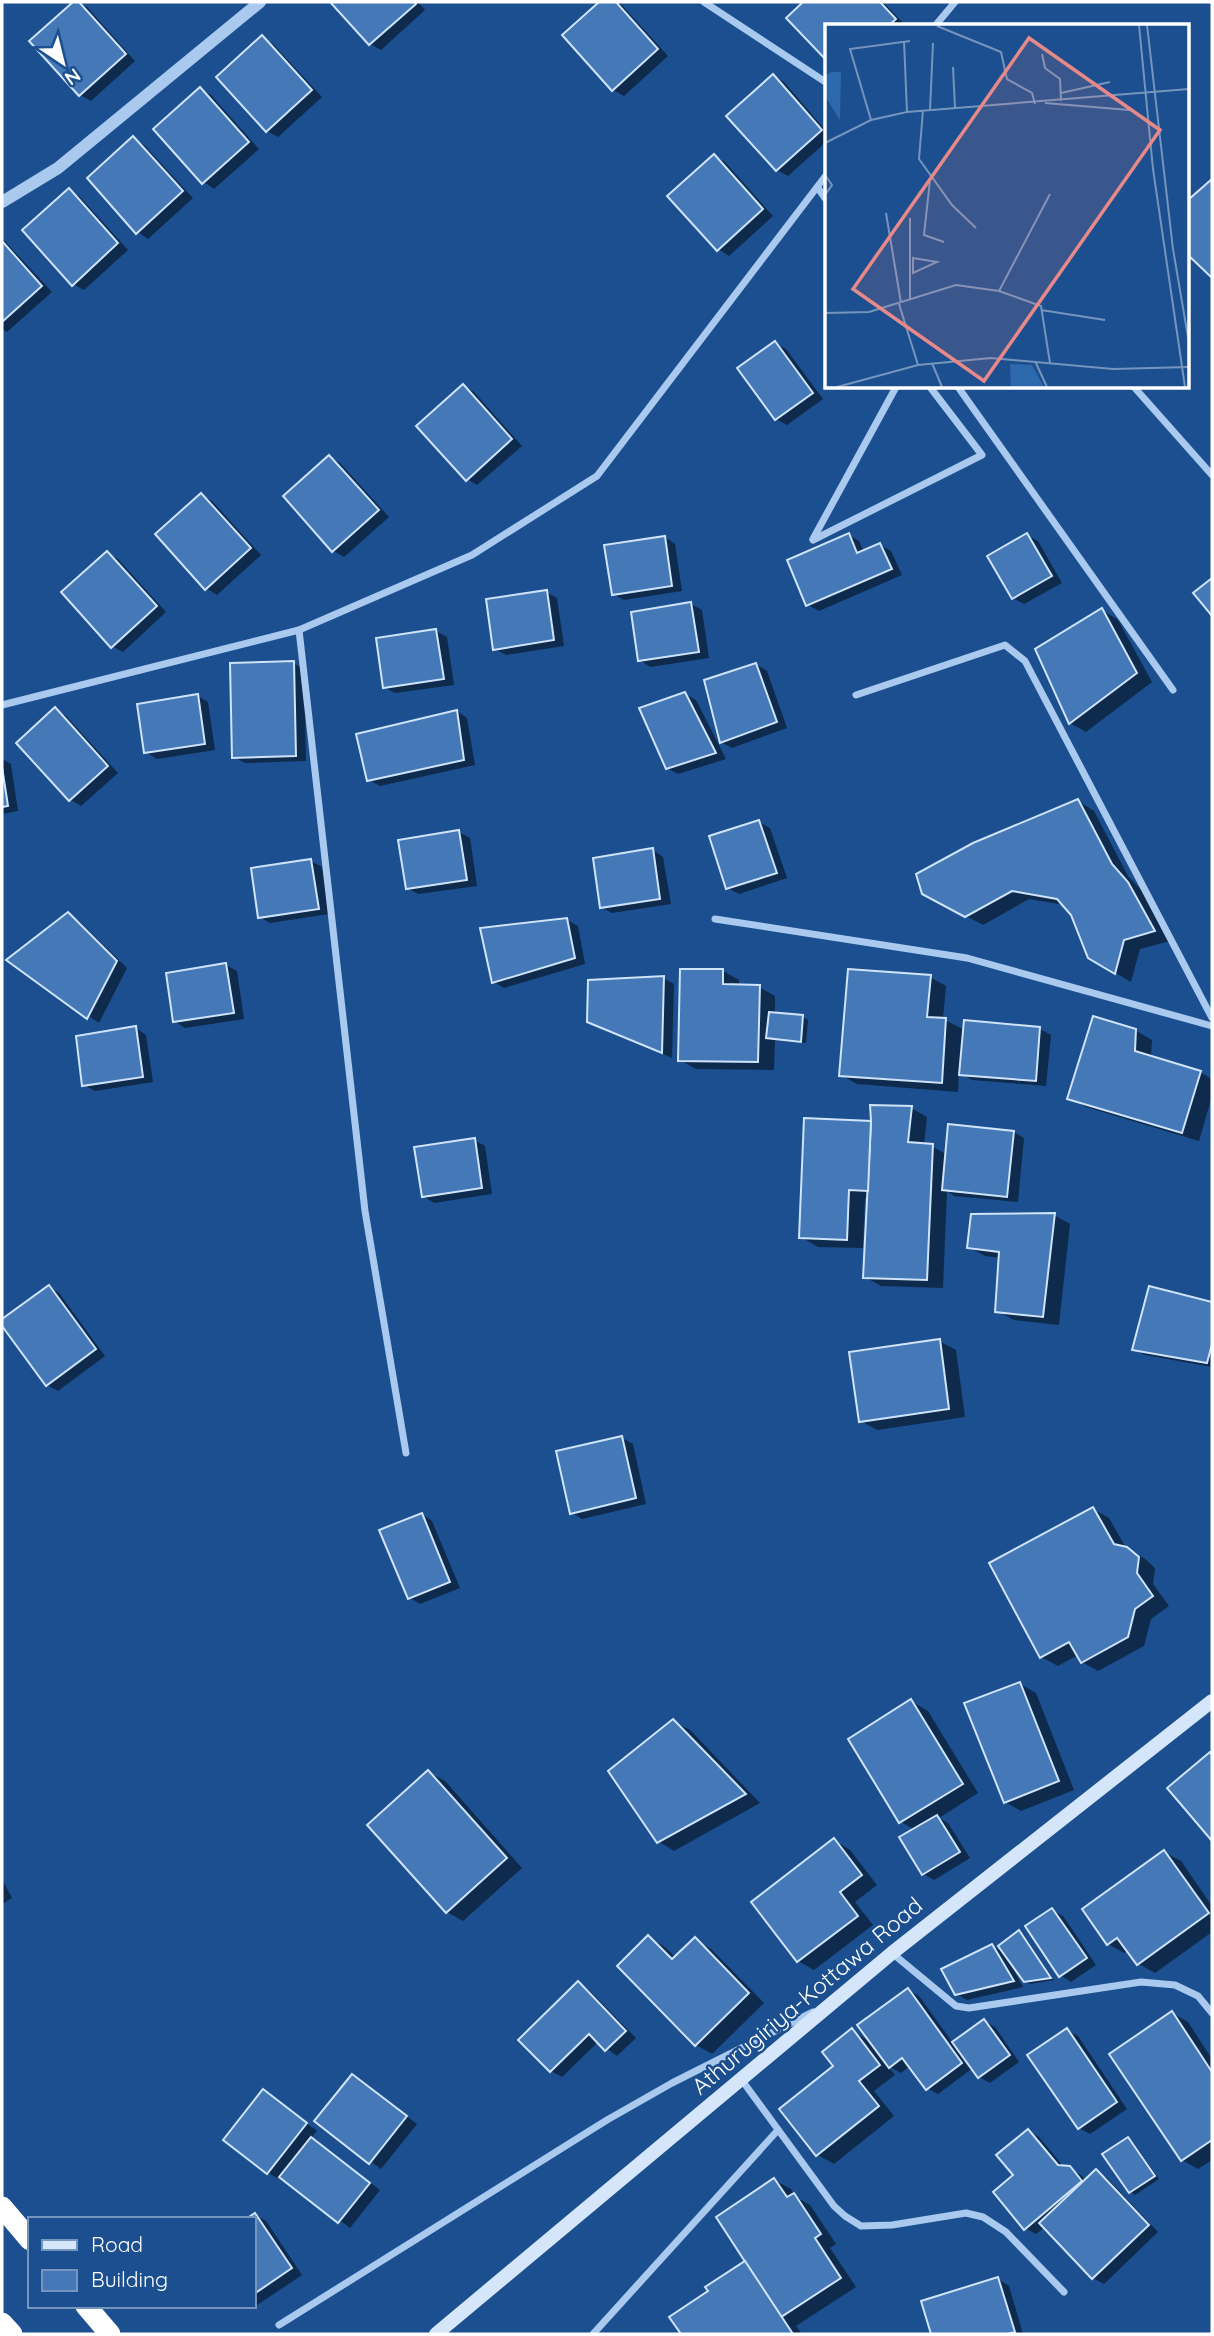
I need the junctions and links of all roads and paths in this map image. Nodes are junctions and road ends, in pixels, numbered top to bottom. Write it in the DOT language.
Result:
graph roads {
  1 [pos="260,2"];
  2 [pos="704,2"];
  3 [pos="955,2"];
  4 [pos="937,24"];
  5 [pos="825,82"];
  6 [pos="825,177"];
  7 [pos="818,188"];
  8 [pos="825,198"];
  9 [pos="2,202"];
  10 [pos="895,388"];
  11 [pos="931,388"];
  12 [pos="959,388"];
  13 [pos="1135,388"];
  14 [pos="1212,475"];
  15 [pos="299,630"];
  16 [pos="1173,690"];
  17 [pos="856,695"];
  18 [pos="2,705"];
  19 [pos="715,919"];
  20 [pos="1212,1018"];
  21 [pos="1212,1026"];
  22 [pos="406,1453"];
  23 [pos="1212,1701"];
  24 [pos="892,1953"];
  25 [pos="833,2002"];
  26 [pos="1212,2013"];
  27 [pos="741,2079"];
  28 [pos="778,2130"];
  29 [pos="2,2207"];
  30 [pos="28,2238"];
  31 [pos="1064,2292"];
  32 [pos="88,2308"];
  33 [pos="2,2323"];
  34 [pos="279,2325"];
  35 [pos="12,2334"];
  36 [pos="110,2334"];
  37 [pos="436,2334"];
  38 [pos="593,2334"];
  1 -- 9 [label="street"];
  2 -- 5 [label="street"];
  3 -- 4 [label="street"];
  6 -- 7 [label="street"];
  7 -- 8 [label="street"];
  7 -- 15 [label="street"];
  10 -- 11 [label="street"];
  12 -- 16 [label="street"];
  13 -- 14 [label="street"];
  15 -- 18 [label="street"];
  15 -- 22 [label="street"];
  17 -- 20 [label="street"];
  19 -- 21 [label="street"];
  23 -- 24 [label="main road, Athurugiriya-Kottawa Road"];
  24 -- 25 [label="main road, Athurugiriya-Kottawa Road"];
  24 -- 26 [label="street"];
  25 -- 27 [label="main road, Athurugiriya-Kottawa Road"];
  25 -- 34 [label="street"];
  27 -- 28 [label="street"];
  27 -- 37 [label="main road, Athurugiriya-Kottawa Road"];
  28 -- 31 [label="street"];
  28 -- 38 [label="street"];
  29 -- 30 [label="highway"];
  32 -- 36 [label="highway"];
  33 -- 35 [label="highway"];
}
